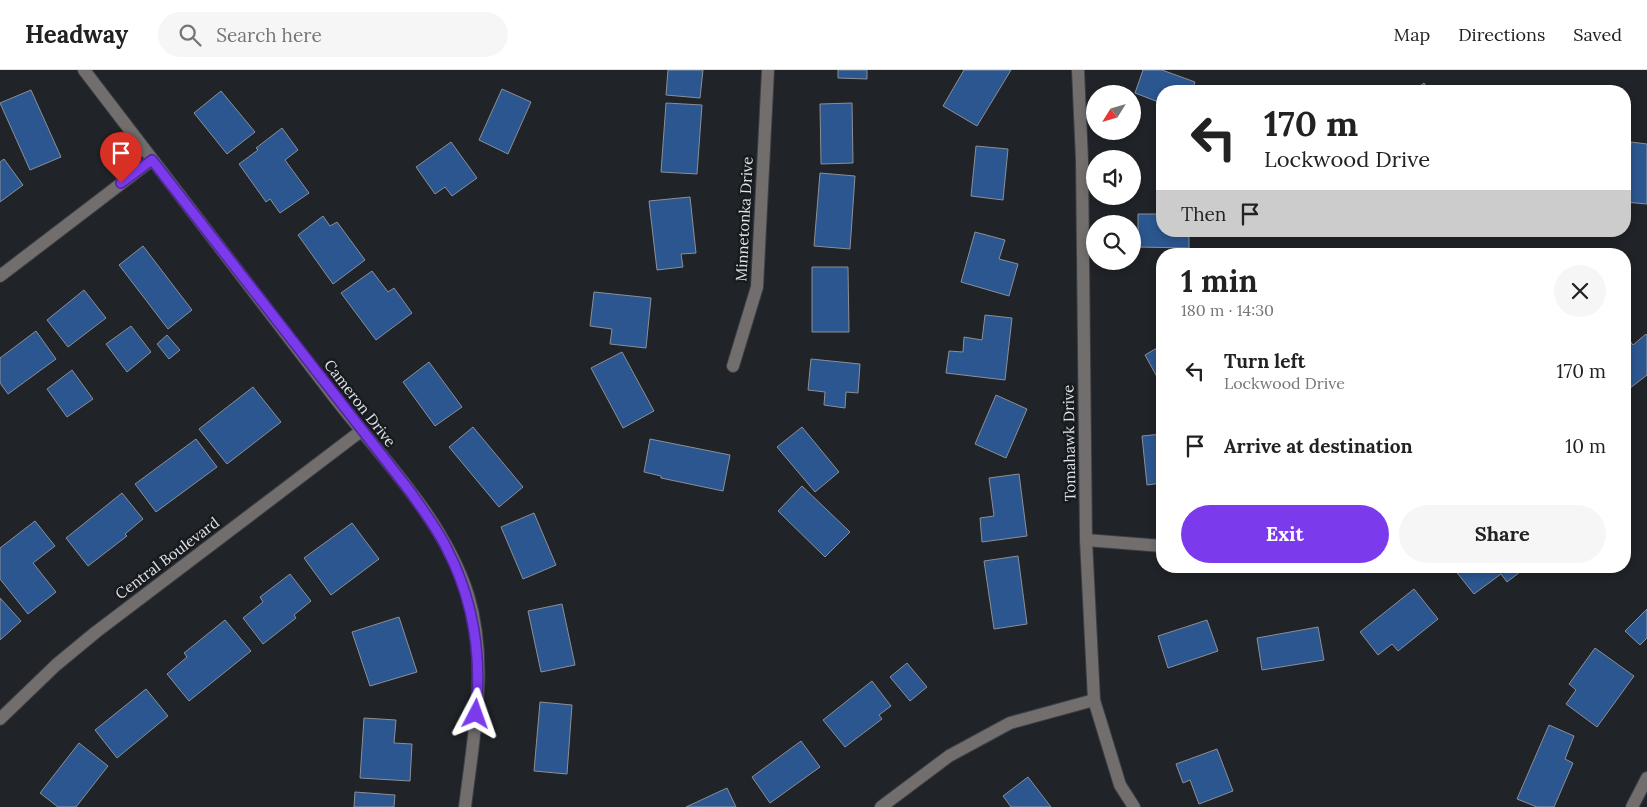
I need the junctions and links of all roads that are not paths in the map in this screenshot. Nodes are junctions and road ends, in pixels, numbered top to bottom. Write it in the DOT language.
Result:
graph roads {
  1 [pos="84,70"];
  2 [pos="768,70"];
  3 [pos="1078,70"];
  4 [pos="152,160"];
  5 [pos="0,276"];
  6 [pos="733,366"];
  7 [pos="361,431"];
  8 [pos="1086,540"];
  9 [pos="1156,546"];
  10 [pos="1094,700"];
  11 [pos="0,719"];
  12 [pos="1647,778"];
  13 [pos="465,807"];
  14 [pos="881,807"];
  15 [pos="1134,807"];
  16 [pos="1632,807"];
  1 -- 4 [label="street, Cameron Drive"];
  2 -- 6 [label="street, Minnetonka Drive"];
  3 -- 8 [label="street, Tomahawk Drive"];
  4 -- 5 [label="street"];
  4 -- 7 [label="street, Cameron Drive"];
  7 -- 11 [label="street, Central Boulevard"];
  7 -- 13 [label="street, Cameron Drive"];
  8 -- 9 [label="street"];
  8 -- 10 [label="street, Tomahawk Drive"];
  10 -- 14 [label="street"];
  10 -- 15 [label="street, Tomahawk Drive"];
  12 -- 16 [label="street"];
}
